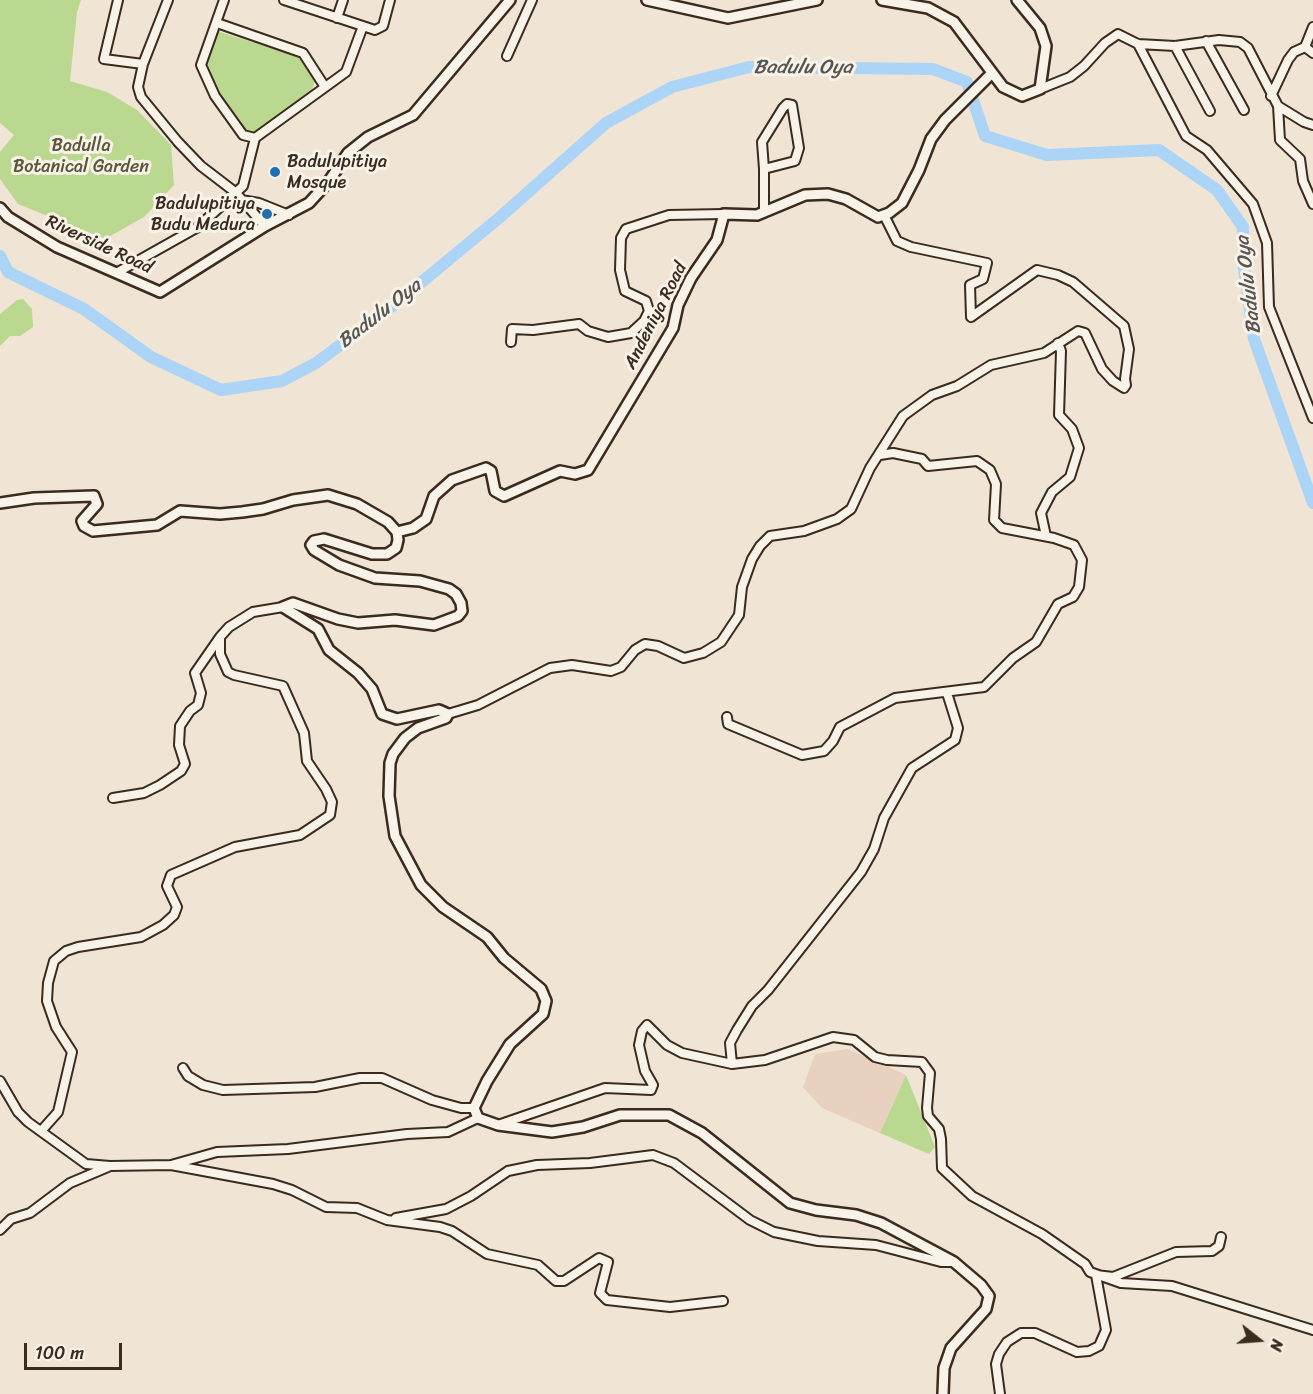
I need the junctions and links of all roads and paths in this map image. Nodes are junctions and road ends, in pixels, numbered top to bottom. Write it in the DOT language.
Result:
graph roads {
  1 [pos="118,0"];
  2 [pos="168,0"];
  3 [pos="224,0"];
  4 [pos="284,0"];
  5 [pos="343,0"];
  6 [pos="390,0"];
  7 [pos="510,0"];
  8 [pos="532,0"];
  9 [pos="647,0"];
  10 [pos="817,0"];
  11 [pos="882,0"];
  12 [pos="1020,1"];
  13 [pos="298,3"];
  14 [pos="337,18"];
  15 [pos="217,23"];
  16 [pos="363,26"];
  17 [pos="1313,27"];
  18 [pos="1206,41"];
  19 [pos="1138,44"];
  20 [pos="1175,46"];
  21 [pos="1305,47"];
  22 [pos="1313,53"];
  23 [pos="507,56"];
  24 [pos="143,64"];
  25 [pos="992,73"];
  26 [pos="325,87"];
  27 [pos="1040,89"];
  28 [pos="1271,96"];
  29 [pos="1278,106"];
  30 [pos="1244,110"];
  31 [pos="1210,111"];
  32 [pos="1313,125"];
  33 [pos="255,138"];
  34 [pos="764,169"];
  35 [pos="235,192"];
  36 [pos="241,200"];
  37 [pos="1313,204"];
  38 [pos="0,208"];
  39 [pos="764,212"];
  40 [pos="724,214"];
  41 [pos="289,215"];
  42 [pos="884,215"];
  43 [pos="265,226"];
  44 [pos="118,272"];
  45 [pos="511,342"];
  46 [pos="1058,343"];
  47 [pos="1313,418"];
  48 [pos="880,455"];
  49 [pos="0,503"];
  50 [pos="397,532"];
  51 [pos="1046,536"];
  52 [pos="283,607"];
  53 [pos="220,637"];
  54 [pos="947,693"];
  55 [pos="448,714"];
  56 [pos="727,717"];
  57 [pos="113,798"];
  58 [pos="732,1064"];
  59 [pos="183,1068"];
  60 [pos="0,1081"];
  61 [pos="474,1108"];
  62 [pos="478,1118"];
  63 [pos="498,1125"];
  64 [pos="42,1130"];
  65 [pos="171,1165"];
  66 [pos="110,1166"];
  67 [pos="387,1220"];
  68 [pos="0,1230"];
  69 [pos="1221,1237"];
  70 [pos="954,1262"];
  71 [pos="1096,1275"];
  72 [pos="723,1301"];
  73 [pos="1313,1330"];
  74 [pos="943,1394"];
  75 [pos="1000,1394"];
  1 -- 24 [label="street"];
  2 -- 24 [label="street"];
  3 -- 15 [label="street"];
  4 -- 13 [label="street"];
  5 -- 14 [label="street"];
  6 -- 16 [label="street"];
  7 -- 41 [label="street, Riverside Road"];
  8 -- 23 [label="street"];
  9 -- 10 [label="street"];
  11 -- 25 [label="street"];
  12 -- 27 [label="street"];
  13 -- 14 [label="street"];
  14 -- 16 [label="street"];
  15 -- 26 [label="street"];
  15 -- 33 [label="street"];
  16 -- 26 [label="street"];
  17 -- 21 [label="street"];
  18 -- 20 [label="street"];
  18 -- 28 [label="street"];
  18 -- 30 [label="street"];
  19 -- 20 [label="street"];
  19 -- 27 [label="street"];
  19 -- 47 [label="street"];
  20 -- 31 [label="street"];
  21 -- 22 [label="street"];
  21 -- 28 [label="street"];
  24 -- 35 [label="street"];
  25 -- 27 [label="street"];
  25 -- 42 [label="street"];
  26 -- 33 [label="street"];
  28 -- 29 [label="street"];
  29 -- 32 [label="street"];
  29 -- 37 [label="street"];
  33 -- 35 [label="street"];
  34 -- 34 [label="street"];
  34 -- 39 [label="street"];
  35 -- 36 [label="street"];
  35 -- 44 [label="street"];
  36 -- 41 [label="street"];
  36 -- 43 [label="street"];
  38 -- 44 [label="street, Riverside Road"];
  39 -- 40 [label="street"];
  39 -- 42 [label="street"];
  40 -- 45 [label="street"];
  40 -- 50 [label="street, Andeniya Road"];
  41 -- 43 [label="street, Riverside Road"];
  42 -- 46 [label="street"];
  43 -- 44 [label="street, Riverside Road"];
  46 -- 48 [label="street"];
  46 -- 51 [label="street"];
  48 -- 51 [label="street"];
  48 -- 55 [label="street"];
  49 -- 50 [label="street"];
  50 -- 52 [label="street"];
  51 -- 54 [label="street"];
  52 -- 53 [label="street"];
  52 -- 55 [label="street"];
  53 -- 57 [label="street"];
  53 -- 64 [label="street"];
  54 -- 56 [label="street"];
  54 -- 58 [label="street"];
  55 -- 61 [label="street"];
  58 -- 63 [label="street"];
  58 -- 71 [label="street"];
  59 -- 61 [label="street"];
  60 -- 64 [label="street"];
  61 -- 62 [label="street"];
  62 -- 63 [label="street"];
  62 -- 65 [label="street"];
  63 -- 70 [label="street"];
  64 -- 66 [label="street"];
  65 -- 66 [label="street"];
  65 -- 67 [label="street"];
  66 -- 68 [label="street"];
  67 -- 70 [label="street"];
  67 -- 72 [label="street"];
  69 -- 71 [label="street"];
  70 -- 74 [label="street"];
  71 -- 73 [label="street"];
  71 -- 75 [label="street"];
}
